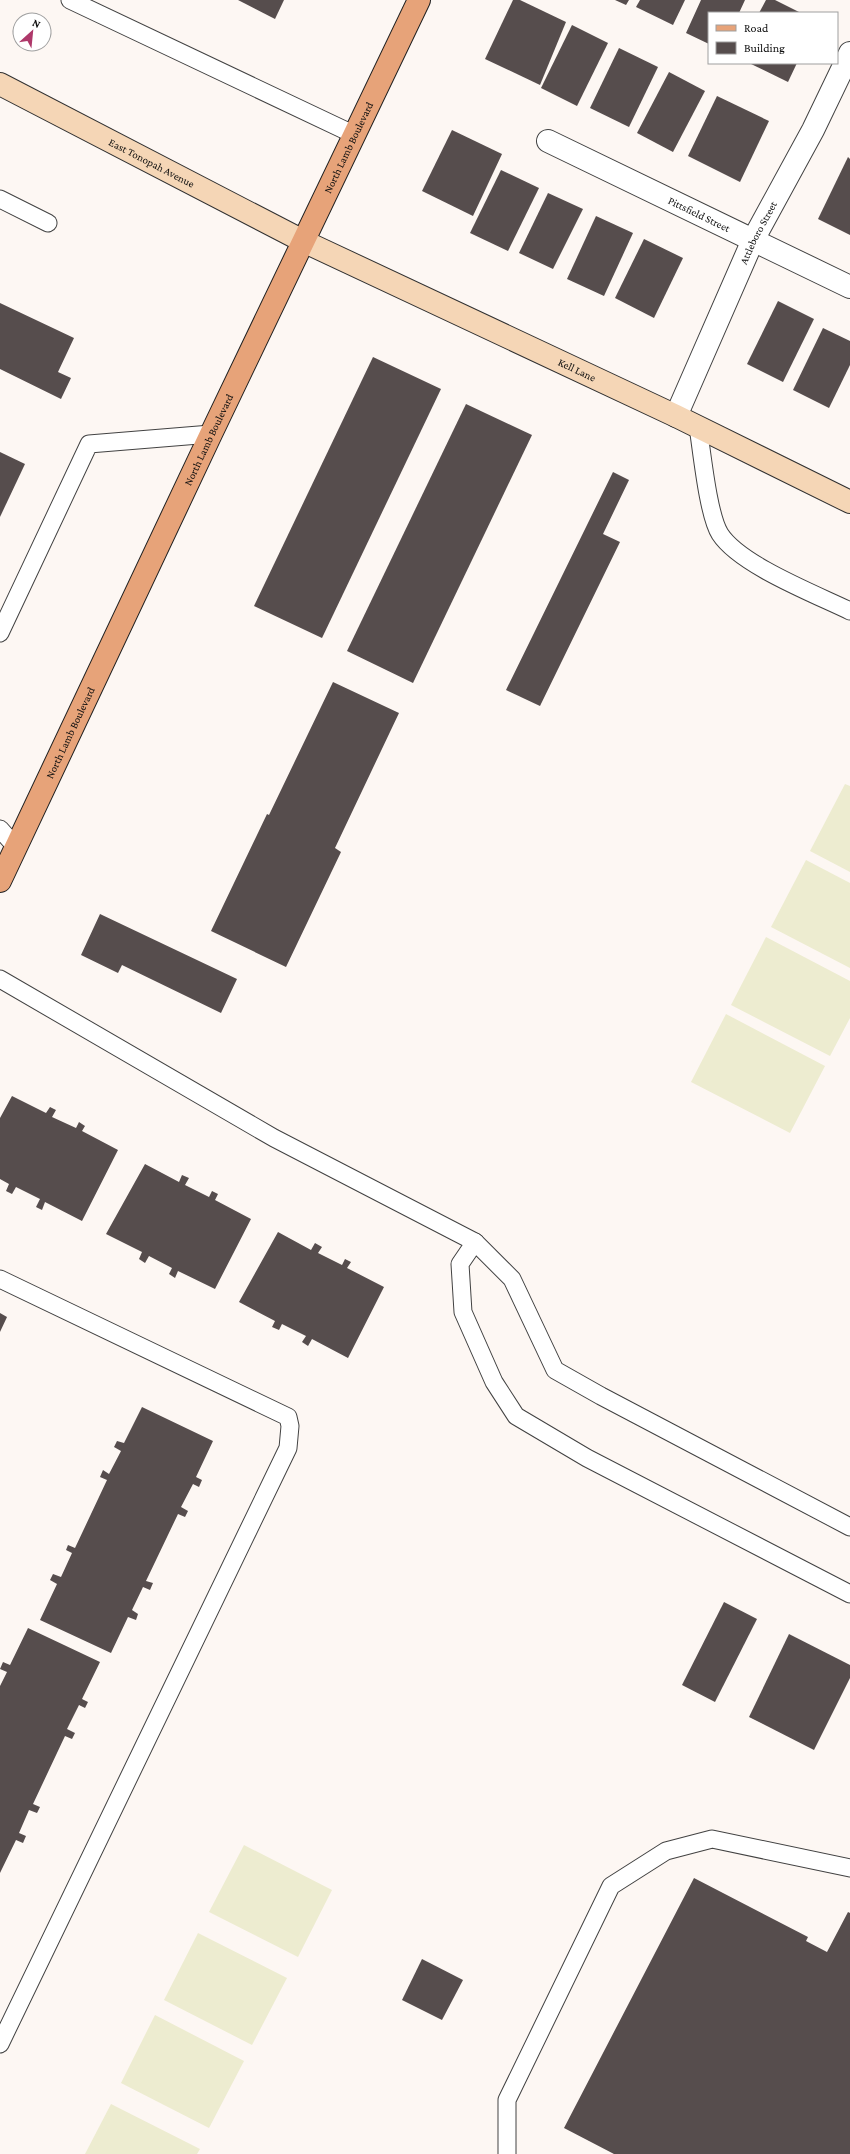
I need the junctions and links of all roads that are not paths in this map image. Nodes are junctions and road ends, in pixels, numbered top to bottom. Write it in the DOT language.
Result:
graph roads {
  1 [pos="70,0"];
  2 [pos="419,0"];
  3 [pos="850,53"];
  4 [pos="0,84"];
  5 [pos="355,135"];
  6 [pos="548,141"];
  7 [pos="0,199"];
  8 [pos="48,223"];
  9 [pos="753,240"];
  10 [pos="303,241"];
  11 [pos="850,286"];
  12 [pos="676,416"];
  13 [pos="698,427"];
  14 [pos="211,434"];
  15 [pos="850,502"];
  16 [pos="850,610"];
  17 [pos="0,633"];
  18 [pos="0,829"];
  19 [pos="16,847"];
  20 [pos="0,881"];
  21 [pos="0,979"];
  22 [pos="475,1242"];
  23 [pos="0,1279"];
  24 [pos="850,1527"];
  25 [pos="850,1594"];
  26 [pos="850,1868"];
  27 [pos="0,2044"];
  28 [pos="507,2154"];
  1 -- 5 [label="lane"];
  2 -- 5 [label="main road, North Lamb Boulevard"];
  3 -- 9 [label="street, Attleboro Street"];
  4 -- 10 [label="street, East Tonopah Avenue"];
  5 -- 10 [label="main road, North Lamb Boulevard"];
  6 -- 9 [label="street, Pittsfield Street"];
  7 -- 8 [label="lane"];
  9 -- 11 [label="street, Pittsfield Street"];
  9 -- 12 [label="street, Attleboro Street"];
  10 -- 12 [label="street, Kell Lane"];
  10 -- 14 [label="main road, North Lamb Boulevard"];
  12 -- 13 [label="street, Kell Lane"];
  13 -- 15 [label="street, Kell Lane"];
  13 -- 16 [label="lane"];
  14 -- 17 [label="lane"];
  14 -- 19 [label="main road, North Lamb Boulevard"];
  18 -- 19 [label="lane"];
  19 -- 20 [label="main road, North Lamb Boulevard"];
  21 -- 22 [label="lane"];
  22 -- 24 [label="lane"];
  22 -- 25 [label="lane"];
  23 -- 27 [label="lane"];
  26 -- 28 [label="lane"];
}
